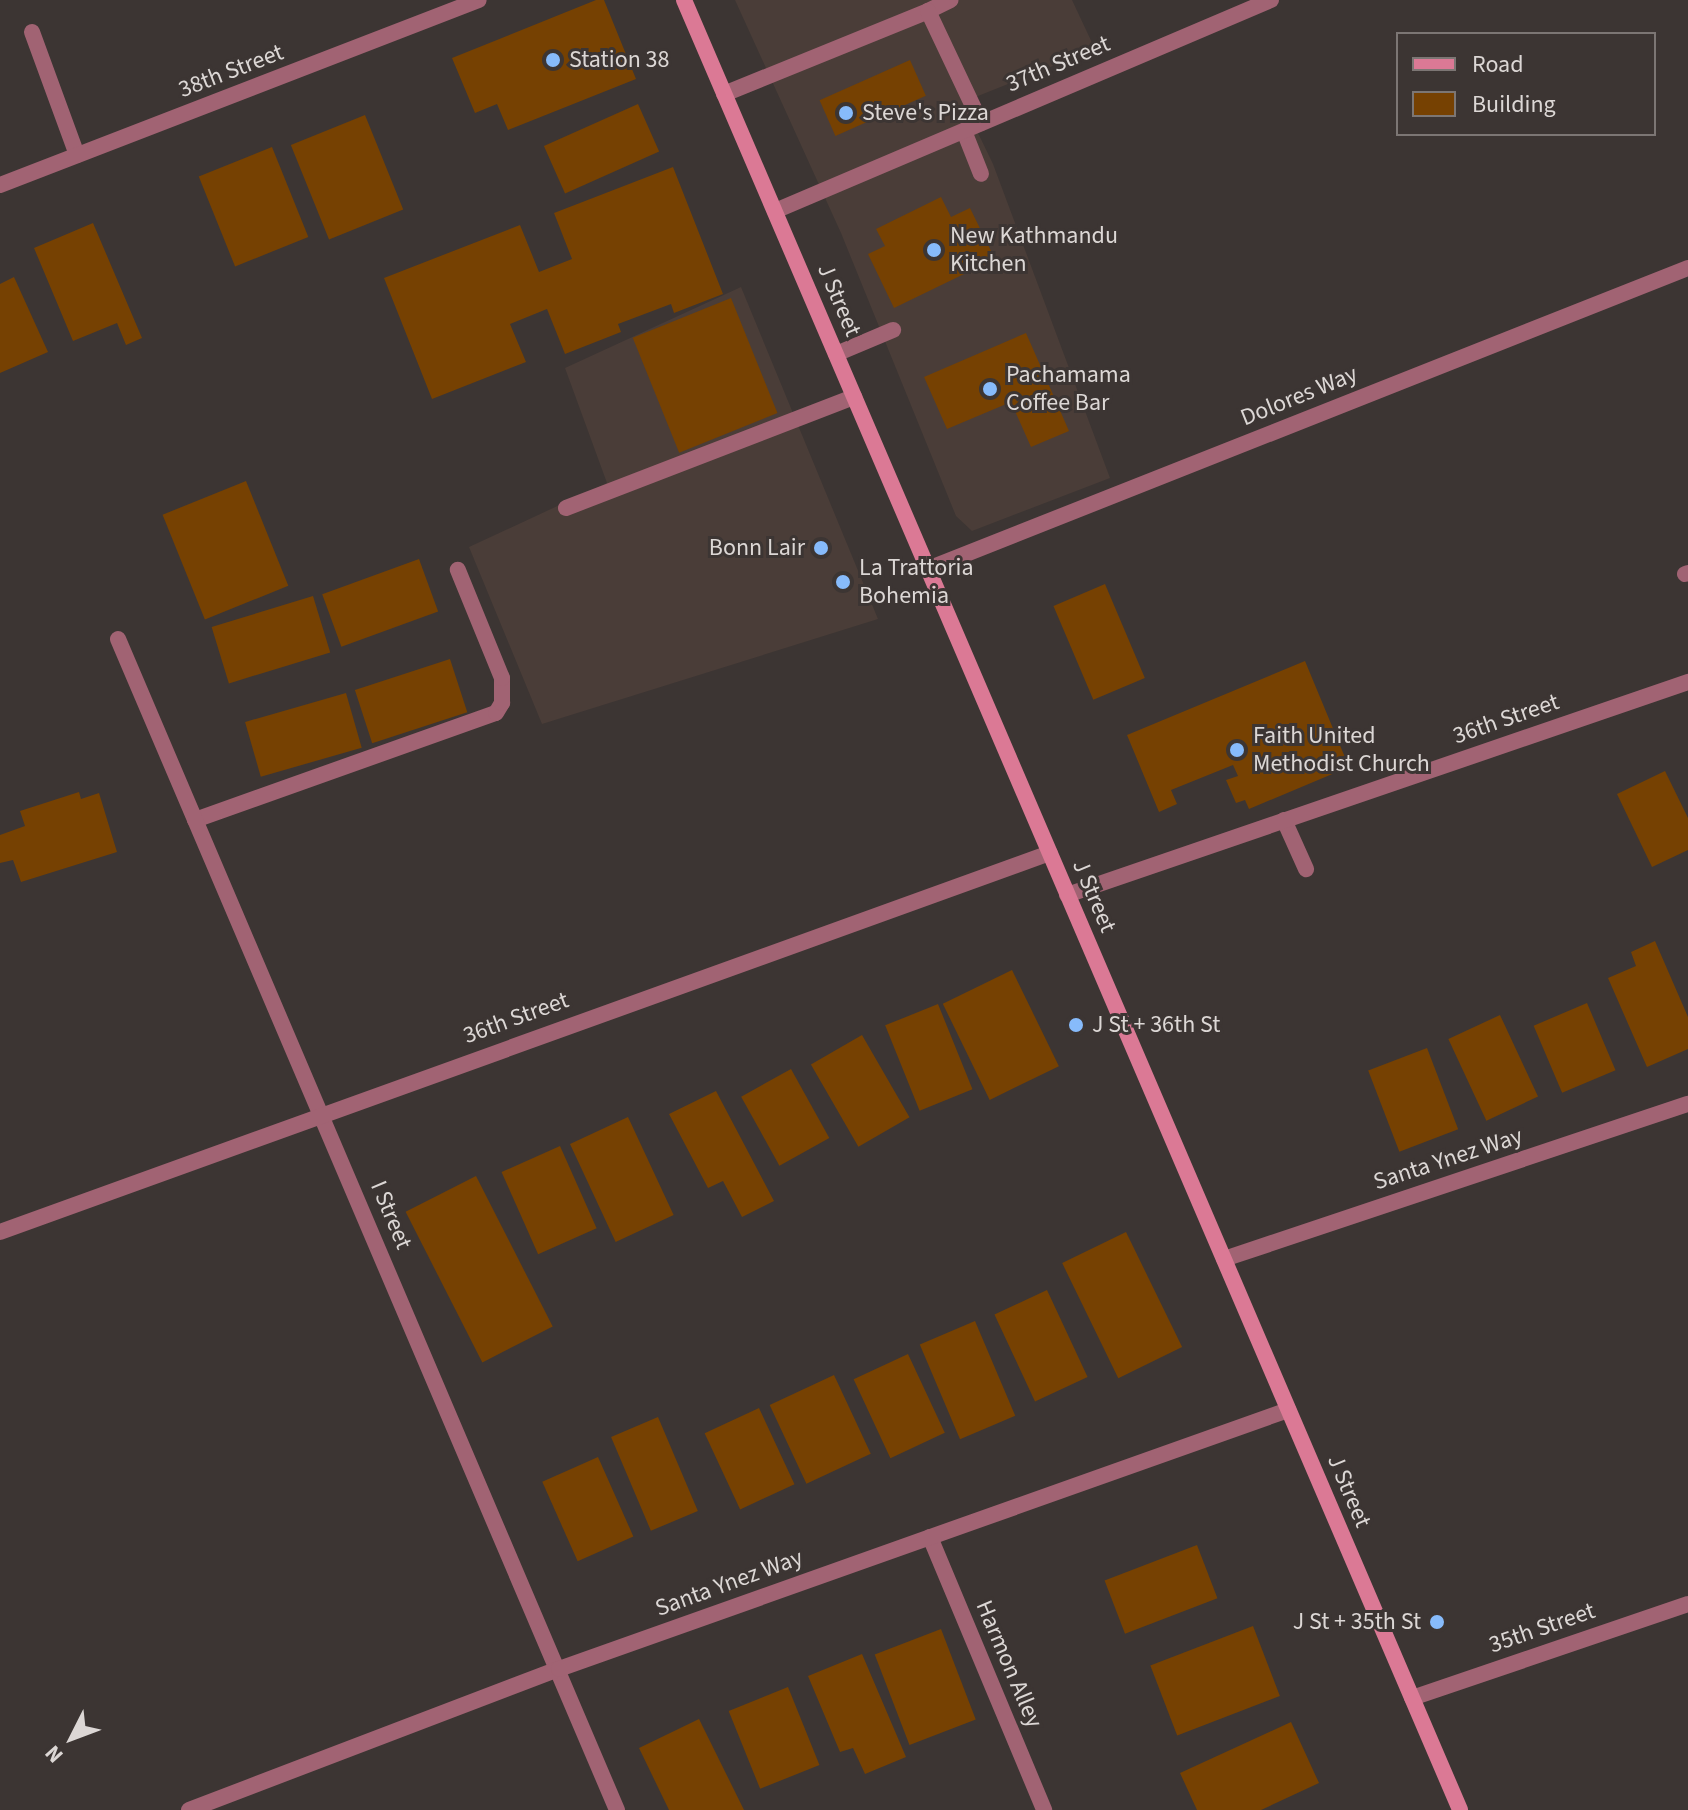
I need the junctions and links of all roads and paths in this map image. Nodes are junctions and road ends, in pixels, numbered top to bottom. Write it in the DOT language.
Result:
graph roads {
  1 [pos="479,0"];
  2 [pos="684,0"];
  3 [pos="951,0"];
  4 [pos="1271,0"];
  5 [pos="928,11"];
  6 [pos="32,32"];
  7 [pos="724,94"];
  8 [pos="981,123"];
  9 [pos="964,131"];
  10 [pos="77,155"];
  11 [pos="981,174"];
  12 [pos="0,185"];
  13 [pos="775,211"];
  14 [pos="1688,268"];
  15 [pos="893,330"];
  16 [pos="836,354"];
  17 [pos="854,397"];
  18 [pos="566,508"];
  19 [pos="928,569"];
  20 [pos="458,570"];
  21 [pos="118,639"];
  22 [pos="1688,682"];
  23 [pos="195,820"];
  24 [pos="1284,820"];
  25 [pos="1050,853"];
  26 [pos="1306,869"];
  27 [pos="1067,895"];
  28 [pos="1688,1104"];
  29 [pos="321,1113"];
  30 [pos="0,1232"];
  31 [pos="1224,1259"];
  32 [pos="1288,1410"];
  33 [pos="930,1537"];
  34 [pos="1688,1604"];
  35 [pos="559,1669"];
  36 [pos="1412,1698"];
  37 [pos="189,1810"];
  38 [pos="617,1810"];
  39 [pos="1044,1810"];
  40 [pos="1460,1810"];
  1 -- 10 [label="street, 38th Street"];
  2 -- 7 [label="main road, J Street"];
  3 -- 5 [label="street"];
  4 -- 8 [label="street, 37th Street"];
  5 -- 7 [label="street"];
  5 -- 8 [label="street"];
  6 -- 10 [label="street"];
  7 -- 13 [label="main road, J Street"];
  8 -- 9 [label="street, 37th Street"];
  9 -- 11 [label="street"];
  9 -- 13 [label="street, 37th Street"];
  10 -- 12 [label="street, 38th Street"];
  13 -- 16 [label="main road, J Street"];
  14 -- 19 [label="street, Dolores Way"];
  15 -- 16 [label="street"];
  16 -- 17 [label="main road, J Street"];
  17 -- 18 [label="street"];
  17 -- 19 [label="main road, J Street"];
  19 -- 25 [label="main road, J Street"];
  20 -- 23 [label="street"];
  21 -- 23 [label="street, I Street"];
  22 -- 24 [label="street, 36th Street"];
  23 -- 29 [label="street, I Street"];
  24 -- 26 [label="street"];
  24 -- 27 [label="street, 36th Street"];
  25 -- 27 [label="main road, J Street"];
  25 -- 29 [label="street, 36th Street"];
  27 -- 31 [label="main road, J Street"];
  28 -- 31 [label="street, Santa Ynez Way"];
  29 -- 30 [label="street, 36th Street"];
  29 -- 35 [label="street, I Street"];
  31 -- 32 [label="main road, J Street"];
  32 -- 33 [label="street, Santa Ynez Way"];
  32 -- 36 [label="main road, J Street"];
  33 -- 35 [label="street, Santa Ynez Way"];
  33 -- 39 [label="street, Harmon Alley"];
  34 -- 36 [label="street, 35th Street"];
  35 -- 37 [label="street, Santa Ynez Way"];
  35 -- 38 [label="street, I Street"];
  36 -- 40 [label="main road, J Street"];
}
